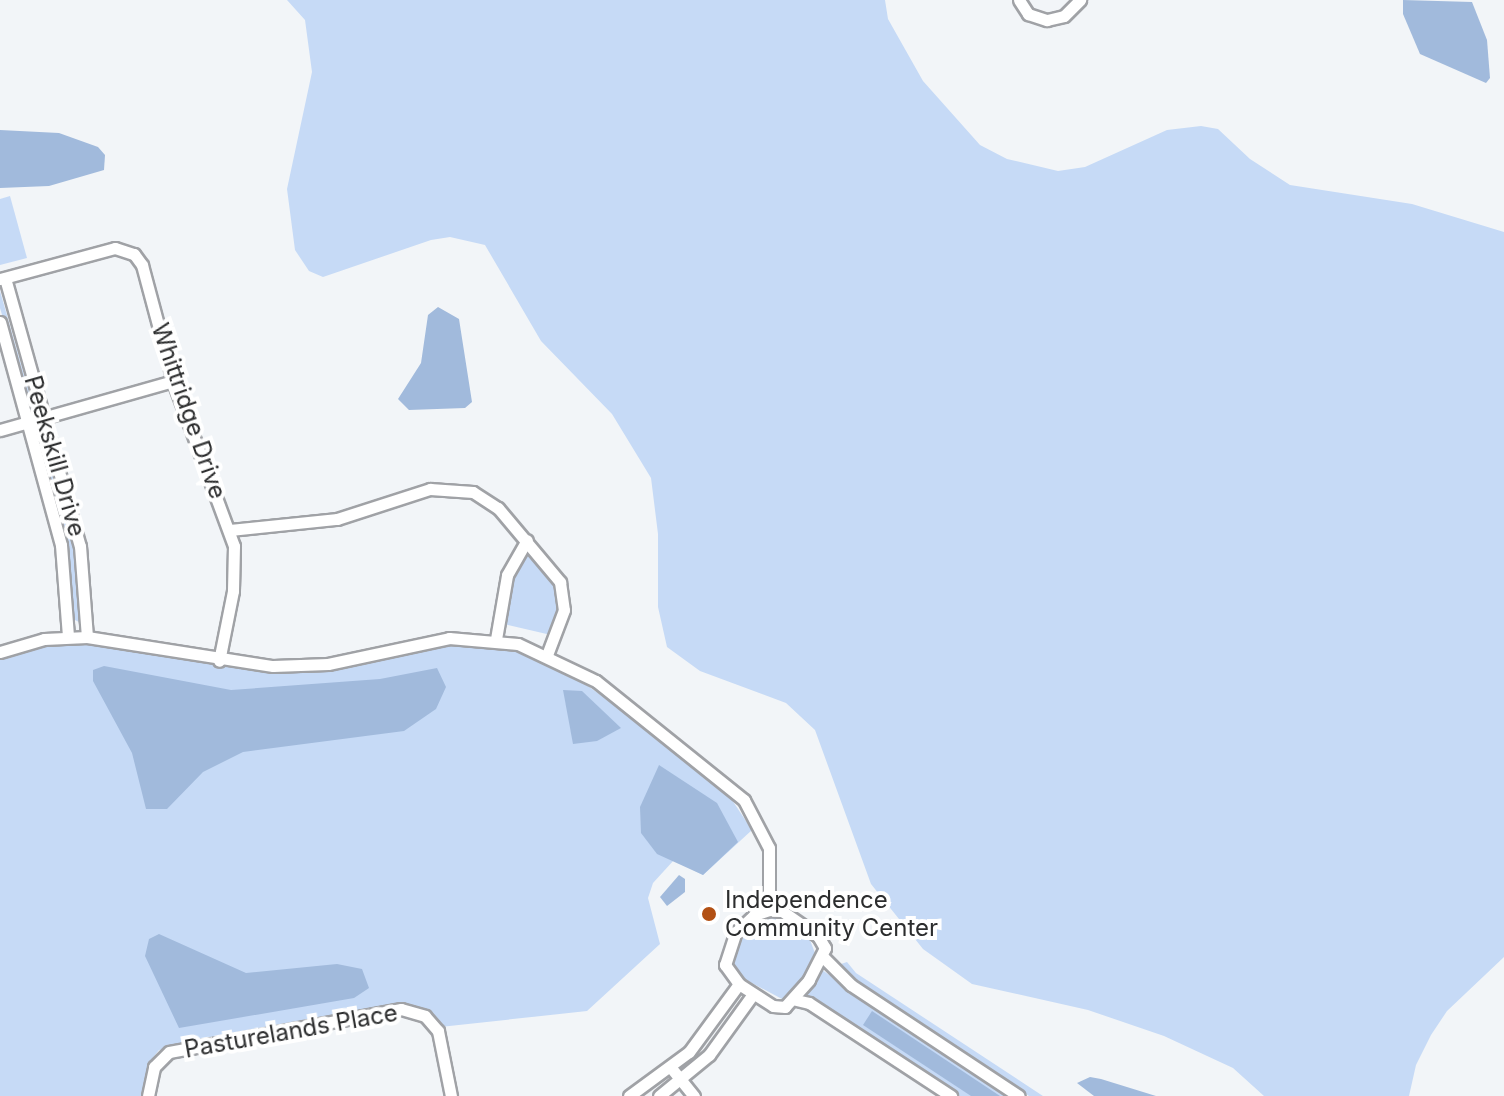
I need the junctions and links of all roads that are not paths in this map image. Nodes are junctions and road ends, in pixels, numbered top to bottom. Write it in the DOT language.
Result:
graph roads {
  1 [pos="1019,0"];
  2 [pos="1080,0"];
  3 [pos="2,278"];
  4 [pos="0,322"];
  5 [pos="173,381"];
  6 [pos="44,421"];
  7 [pos="29,426"];
  8 [pos="0,430"];
  9 [pos="230,530"];
  10 [pos="527,540"];
  11 [pos="68,637"];
  12 [pos="87,637"];
  13 [pos="496,639"];
  14 [pos="0,652"];
  15 [pos="547,655"];
  16 [pos="219,661"];
  17 [pos="769,910"];
  18 [pos="824,958"];
  19 [pos="739,984"];
  20 [pos="753,994"];
  21 [pos="796,1000"];
  22 [pos="672,1069"];
  23 [pos="682,1081"];
  24 [pos="148,1096"];
  25 [pos="451,1096"];
  26 [pos="629,1096"];
  27 [pos="659,1096"];
  28 [pos="694,1096"];
  29 [pos="951,1096"];
  30 [pos="1019,1096"];
  1 -- 2 [label="street"];
  3 -- 5 [label="street, Whittridge Drive"];
  3 -- 6 [label="street, Peekskill Drive"];
  4 -- 7 [label="street, Peekskill Drive"];
  5 -- 6 [label="street"];
  5 -- 9 [label="street, Whittridge Drive"];
  6 -- 7 [label="street"];
  6 -- 12 [label="street, Peekskill Drive"];
  7 -- 8 [label="street"];
  7 -- 11 [label="street, Peekskill Drive"];
  9 -- 10 [label="street"];
  9 -- 16 [label="street, Whittridge Drive"];
  10 -- 13 [label="street"];
  10 -- 15 [label="street"];
  11 -- 12 [label="street"];
  11 -- 14 [label="street"];
  12 -- 16 [label="street"];
  13 -- 15 [label="street"];
  13 -- 16 [label="street"];
  15 -- 17 [label="street"];
  17 -- 18 [label="street"];
  17 -- 19 [label="street"];
  18 -- 21 [label="street"];
  18 -- 30 [label="street"];
  19 -- 20 [label="street"];
  19 -- 22 [label="street"];
  20 -- 21 [label="street"];
  20 -- 23 [label="street"];
  21 -- 29 [label="street"];
  22 -- 23 [label="street"];
  22 -- 26 [label="street"];
  23 -- 27 [label="street"];
  23 -- 28 [label="street"];
  24 -- 25 [label="street, Pasturelands Place"];
}
